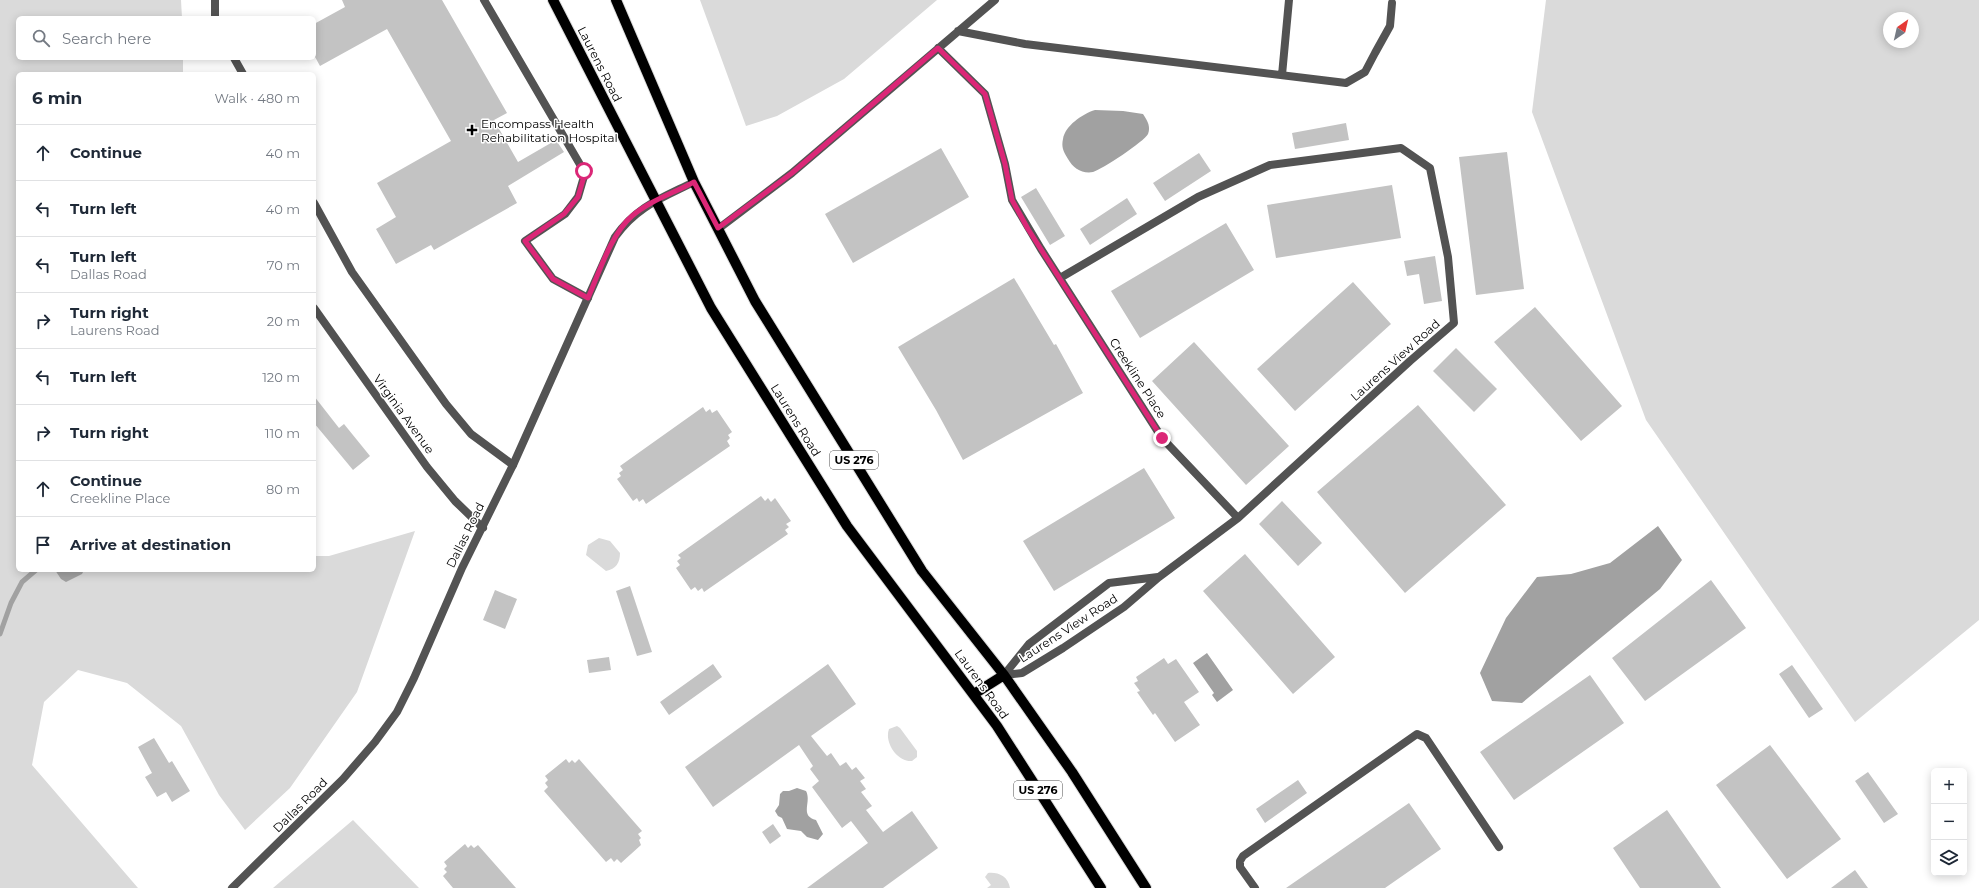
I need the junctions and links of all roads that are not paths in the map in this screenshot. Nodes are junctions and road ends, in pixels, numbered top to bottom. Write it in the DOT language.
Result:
graph roads {
  1 [pos="215,0"];
  2 [pos="484,0"];
  3 [pos="553,0"];
  4 [pos="616,0"];
  5 [pos="995,0"];
  6 [pos="1289,0"];
  7 [pos="1392,3"];
  8 [pos="215,16"];
  9 [pos="958,31"];
  10 [pos="938,48"];
  11 [pos="235,60"];
  12 [pos="242,72"];
  13 [pos="1282,75"];
  14 [pos="694,182"];
  15 [pos="655,202"];
  16 [pos="316,207"];
  17 [pos="718,228"];
  18 [pos="1060,278"];
  19 [pos="588,298"];
  20 [pos="316,311"];
  21 [pos="513,465"];
  22 [pos="1238,518"];
  23 [pos="483,528"];
  24 [pos="1159,577"];
  25 [pos="1004,675"];
  26 [pos="974,694"];
  27 [pos="1499,848"];
  28 [pos="232,888"];
  29 [pos="1101,888"];
  30 [pos="1146,888"];
  31 [pos="1255,888"];
  1 -- 8 [label="street"];
  2 -- 19 [label="street"];
  3 -- 15 [label="main road, Laurens Road / US 276"];
  4 -- 14 [label="main road, Laurens Road / US 276"];
  5 -- 9 [label="street"];
  6 -- 13 [label="street"];
  7 -- 13 [label="street"];
  9 -- 10 [label="street"];
  9 -- 13 [label="street"];
  10 -- 17 [label="street"];
  10 -- 18 [label="street, Creekline Place"];
  11 -- 12 [label="street"];
  14 -- 15 [label="street, Dallas Road"];
  14 -- 17 [label="main road, Laurens Road / US 276"];
  15 -- 19 [label="street, Dallas Road"];
  15 -- 26 [label="main road, Laurens Road / US 276"];
  16 -- 21 [label="street"];
  17 -- 25 [label="main road, Laurens Road / US 276"];
  18 -- 22 [label="street, Creekline Place"];
  18 -- 22 [label="street, Laurens View Road"];
  19 -- 21 [label="street, Dallas Road"];
  20 -- 23 [label="street, Virginia Avenue"];
  21 -- 23 [label="street, Dallas Road"];
  22 -- 24 [label="street, Laurens View Road"];
  23 -- 28 [label="street, Dallas Road"];
  24 -- 25 [label="street, Laurens View Road"];
  24 -- 25 [label="street, Laurens View Road"];
  25 -- 26 [label="main road"];
  25 -- 30 [label="main road, Laurens Road / US 276"];
  26 -- 29 [label="main road, Laurens Road / US 276"];
  27 -- 31 [label="street"];
}
